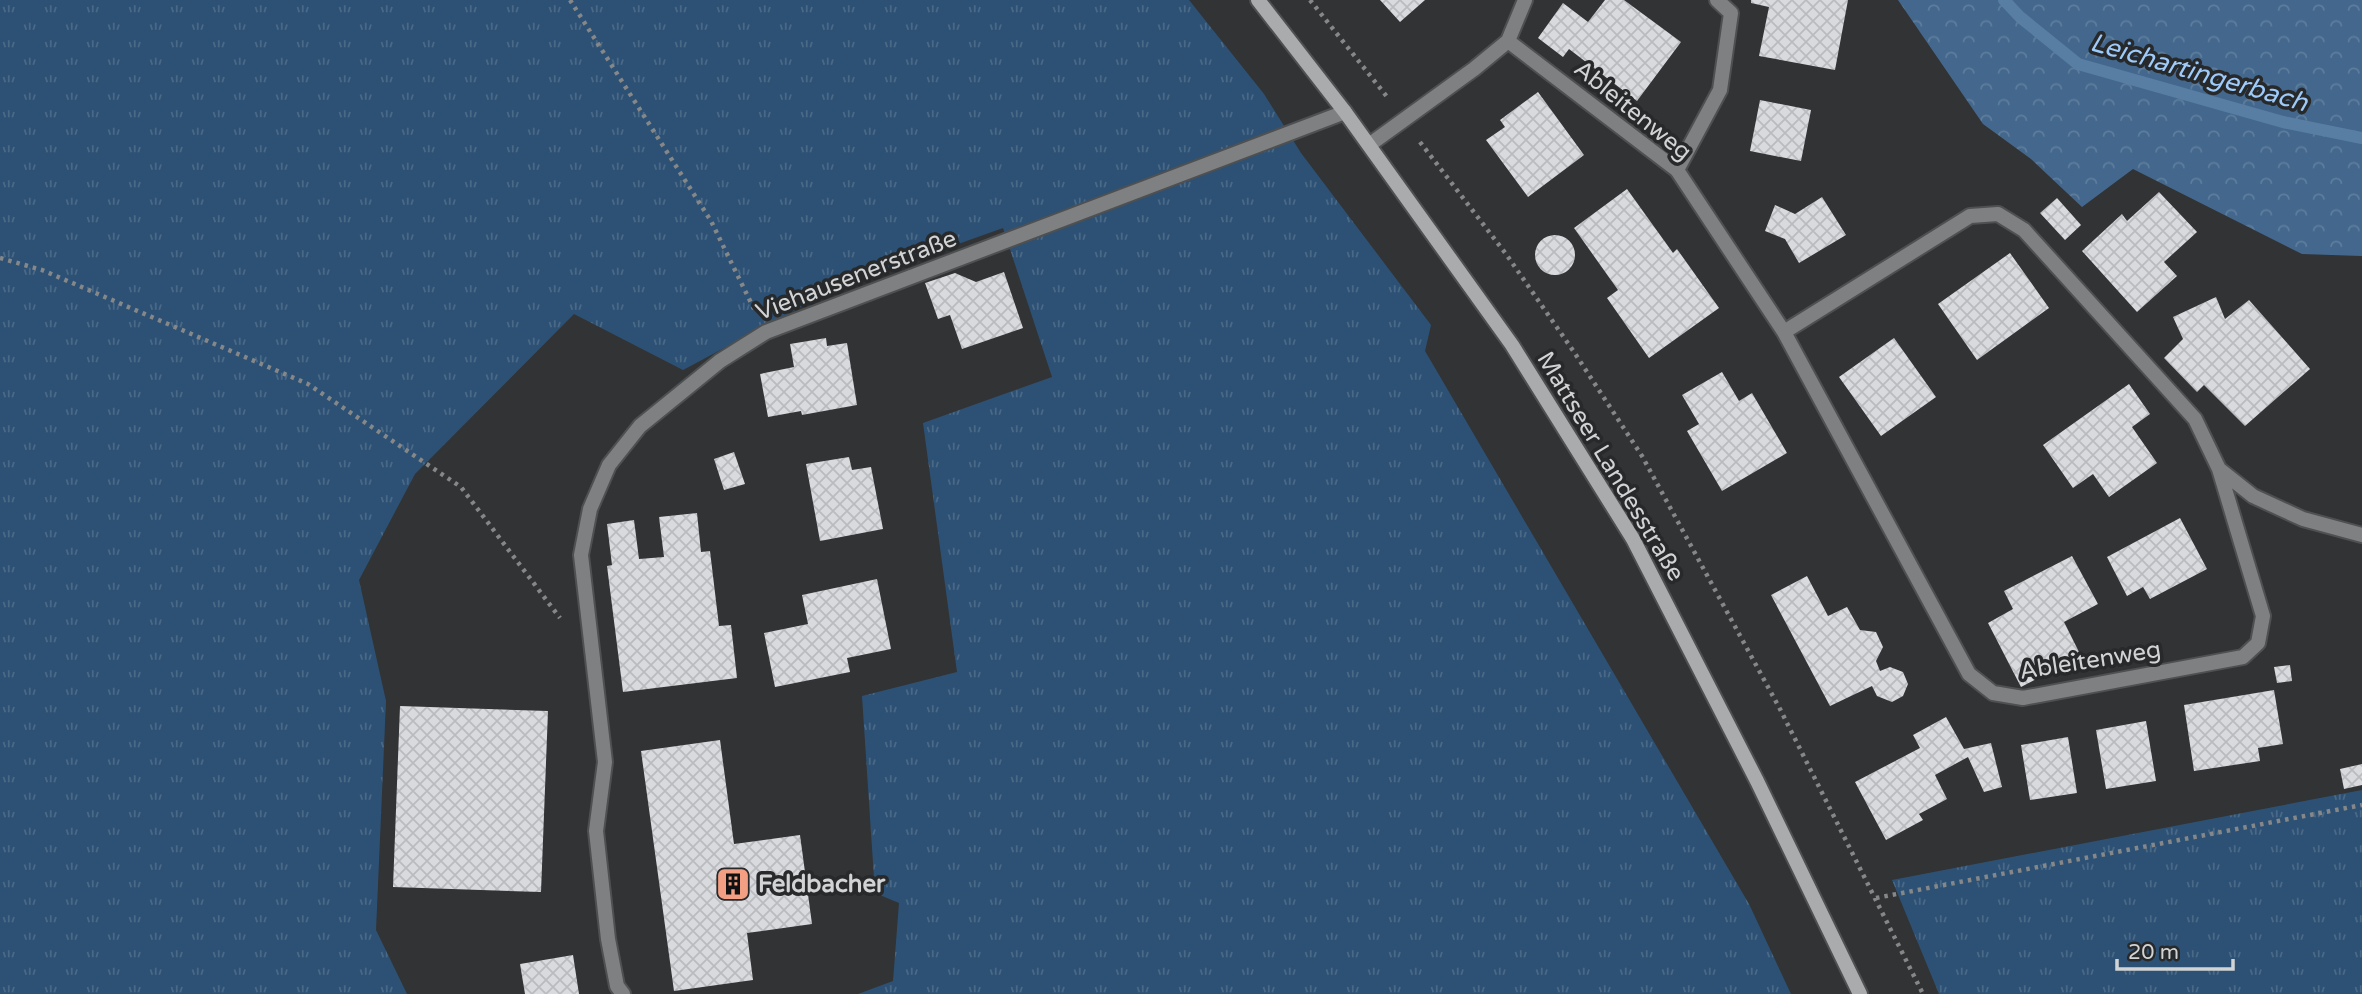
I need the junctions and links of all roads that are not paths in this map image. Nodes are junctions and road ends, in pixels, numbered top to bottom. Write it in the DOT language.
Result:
graph roads {
  1 [pos="1258,0"];
  2 [pos="1525,0"];
  3 [pos="1717,0"];
  4 [pos="1508,41"];
  5 [pos="1345,112"];
  6 [pos="1369,145"];
  7 [pos="1677,170"];
  8 [pos="1784,332"];
  9 [pos="2219,469"];
  10 [pos="2362,536"];
  11 [pos="623,994"];
  12 [pos="1860,994"];
  1 -- 5 [label="main road, Mattseer Landesstraße"];
  2 -- 4 [label="street"];
  3 -- 7 [label="street"];
  4 -- 6 [label="street"];
  4 -- 7 [label="street, Ableitenweg"];
  5 -- 6 [label="main road, Mattseer Landesstraße"];
  5 -- 11 [label="street, Viehausenerstraße"];
  6 -- 12 [label="main road, Mattseer Landesstraße"];
  7 -- 8 [label="street, Ableitenweg"];
  8 -- 9 [label="street, Ableitenweg"];
  8 -- 9 [label="street, Ableitenweg"];
  9 -- 10 [label="street, Ableitenweg"];
}
